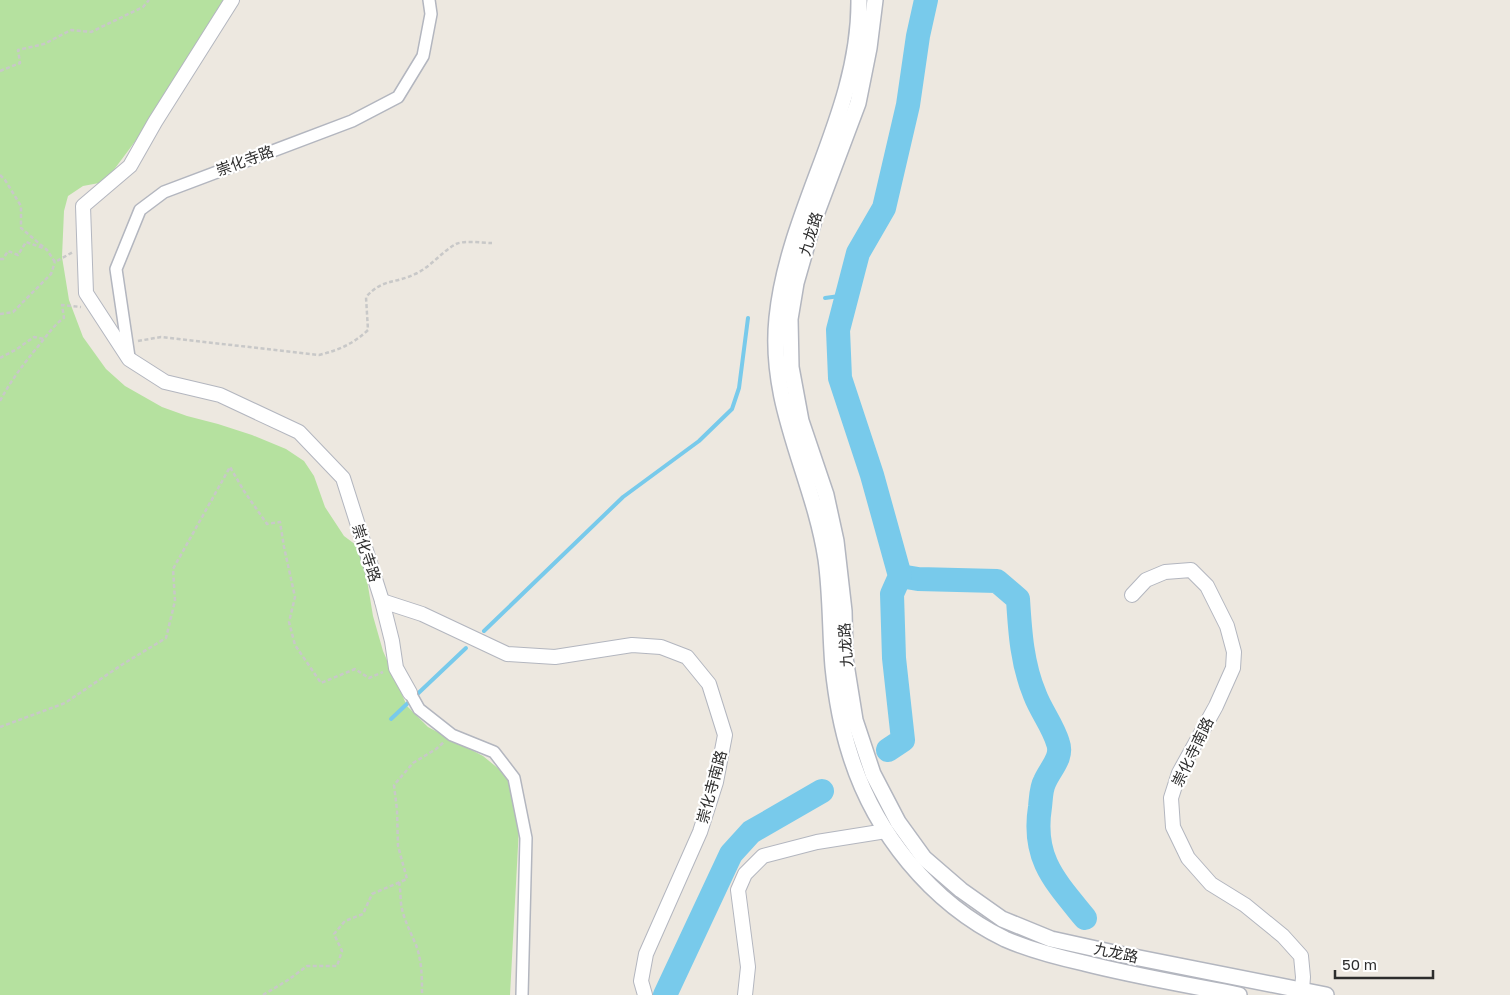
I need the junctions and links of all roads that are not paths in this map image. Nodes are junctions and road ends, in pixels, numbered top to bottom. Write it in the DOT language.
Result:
graph roads {
  1 [pos="232,0"];
  2 [pos="429,0"];
  3 [pos="859,0"];
  4 [pos="875,0"];
  5 [pos="129,359"];
  6 [pos="1132,595"];
  7 [pos="382,601"];
  8 [pos="413,698"];
  9 [pos="886,831"];
  10 [pos="1302,990"];
  11 [pos="522,995"];
  12 [pos="645,995"];
  13 [pos="745,995"];
  14 [pos="1239,995"];
  15 [pos="1326,995"];
  1 -- 5 [label="street, 崇化寺路"];
  2 -- 5 [label="street, 崇化寺路"];
  3 -- 9 [label="main road, 九龙路"];
  4 -- 10 [label="main road, 九龙路"];
  5 -- 7 [label="street, 崇化寺路"];
  6 -- 10 [label="street, 崇化寺南路"];
  7 -- 8 [label="street, 崇化寺路"];
  7 -- 12 [label="street, 崇化寺南路"];
  8 -- 11 [label="street"];
  9 -- 13 [label="street"];
  9 -- 14 [label="main road, 九龙路"];
  10 -- 15 [label="main road, 九龙路"];
}
